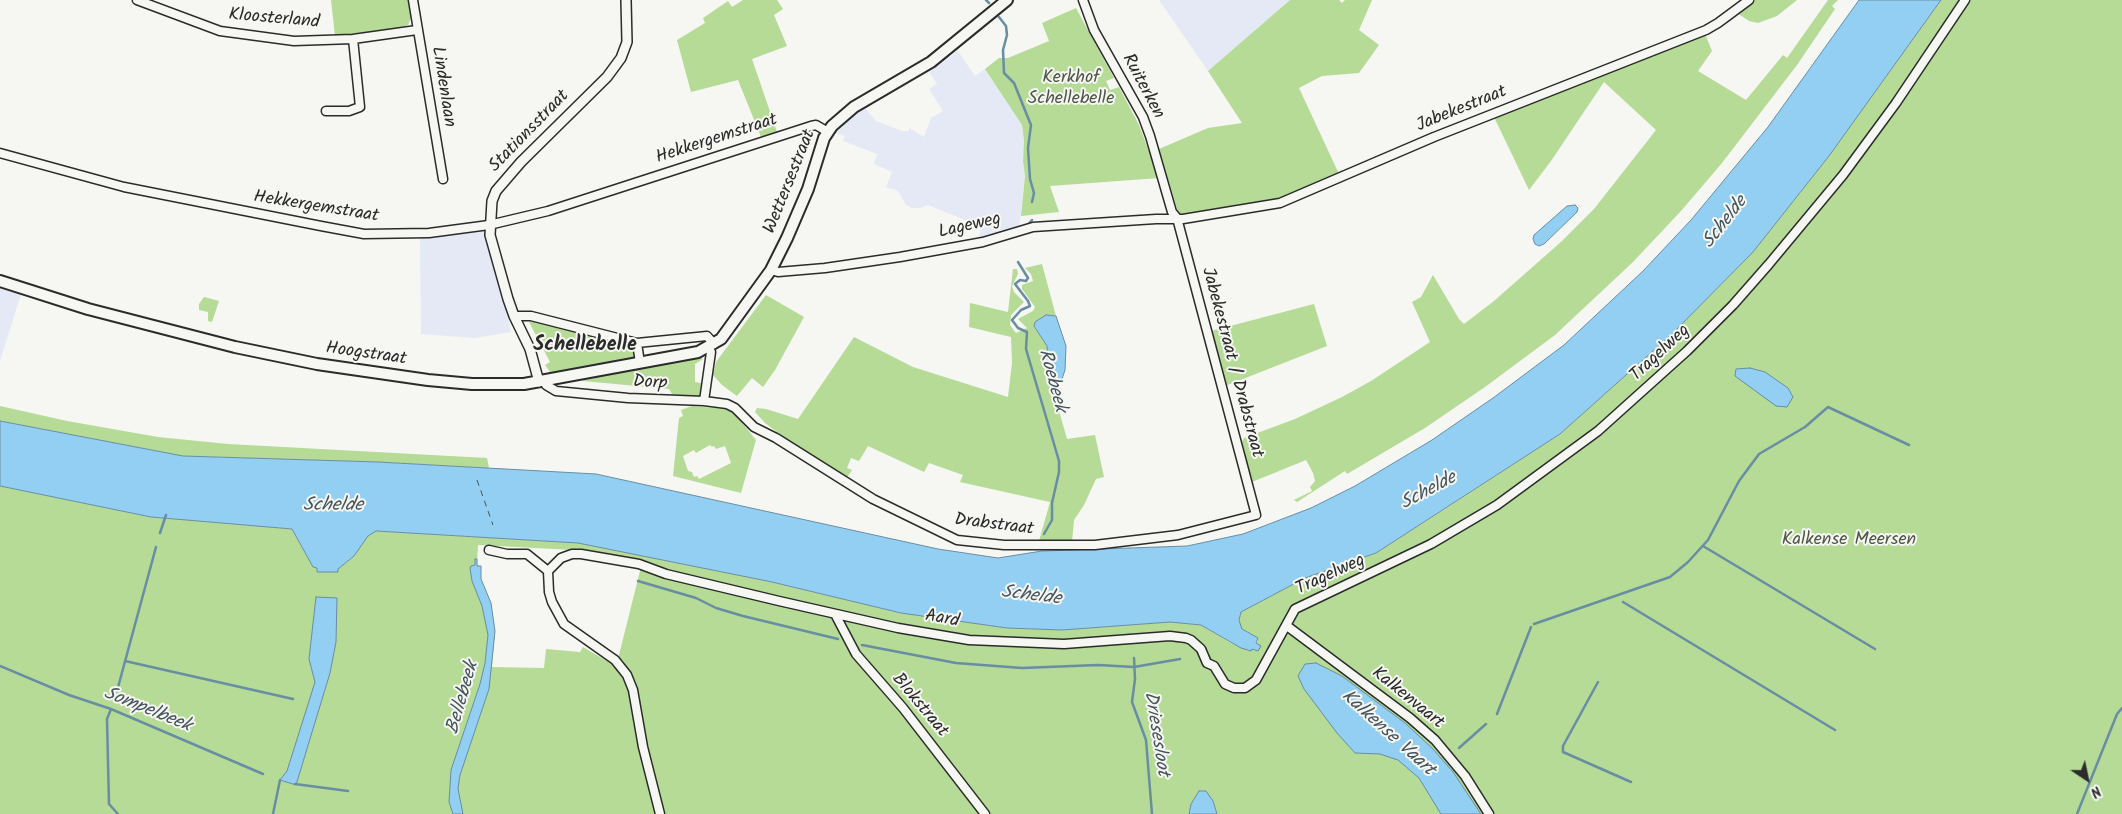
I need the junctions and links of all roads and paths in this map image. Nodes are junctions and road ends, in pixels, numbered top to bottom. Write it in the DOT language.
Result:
graph roads {
  1 [pos="137,0"];
  2 [pos="413,0"];
  3 [pos="626,0"];
  4 [pos="1007,0"];
  5 [pos="1083,0"];
  6 [pos="1749,0"];
  7 [pos="1965,0"];
  8 [pos="417,30"];
  9 [pos="353,39"];
  10 [pos="326,111"];
  11 [pos="828,132"];
  12 [pos="0,153"];
  13 [pos="443,179"];
  14 [pos="1177,218"];
  15 [pos="489,225"];
  16 [pos="771,270"];
  17 [pos="0,281"];
  18 [pos="514,316"];
  19 [pos="728,331"];
  20 [pos="637,343"];
  21 [pos="711,346"];
  22 [pos="640,363"];
  23 [pos="542,381"];
  24 [pos="704,400"];
  25 [pos="1256,515"];
  26 [pos="489,550"];
  27 [pos="548,571"];
  28 [pos="836,614"];
  29 [pos="1287,626"];
  30 [pos="660,814"];
  31 [pos="985,814"];
  32 [pos="1489,814"];
  1 -- 9 [label="street, Kloosterland"];
  2 -- 8 [label="street, Lindenlaan"];
  3 -- 15 [label="street, Stationsstraat"];
  4 -- 11 [label="main road, Wettersestraat"];
  5 -- 14 [label="street, Ruiterken"];
  6 -- 14 [label="street, Jabekestraat"];
  7 -- 29 [label="street, Tragelweg"];
  8 -- 9 [label="street, Kloosterland"];
  8 -- 13 [label="street, Lindenlaan"];
  9 -- 10 [label="street"];
  11 -- 15 [label="street, Hekkergemstraat"];
  11 -- 16 [label="main road, Wettersestraat"];
  12 -- 15 [label="street, Hekkergemstraat"];
  14 -- 16 [label="street, Lageweg"];
  14 -- 25 [label="street, Jabekestraat / Drabstraat"];
  15 -- 18 [label="street, Stationsstraat"];
  16 -- 19 [label="main road, Wettersestraat"];
  17 -- 23 [label="main road, Hoogstraat"];
  18 -- 20 [label="street"];
  18 -- 23 [label="street, Stationsstraat"];
  19 -- 21 [label="main road, Hoogstraat"];
  20 -- 21 [label="street"];
  20 -- 22 [label="street, Dorp"];
  21 -- 22 [label="main road, Hoogstraat"];
  21 -- 24 [label="street"];
  22 -- 23 [label="main road, Hoogstraat"];
  23 -- 24 [label="street, Dorp"];
  24 -- 25 [label="street, Drabstraat"];
  26 -- 27 [label="street"];
  27 -- 28 [label="street, Aard"];
  27 -- 30 [label="street"];
  28 -- 29 [label="street, Aard"];
  28 -- 31 [label="street, Blokstraat"];
  29 -- 32 [label="street, Kalkenvaart"];
}
